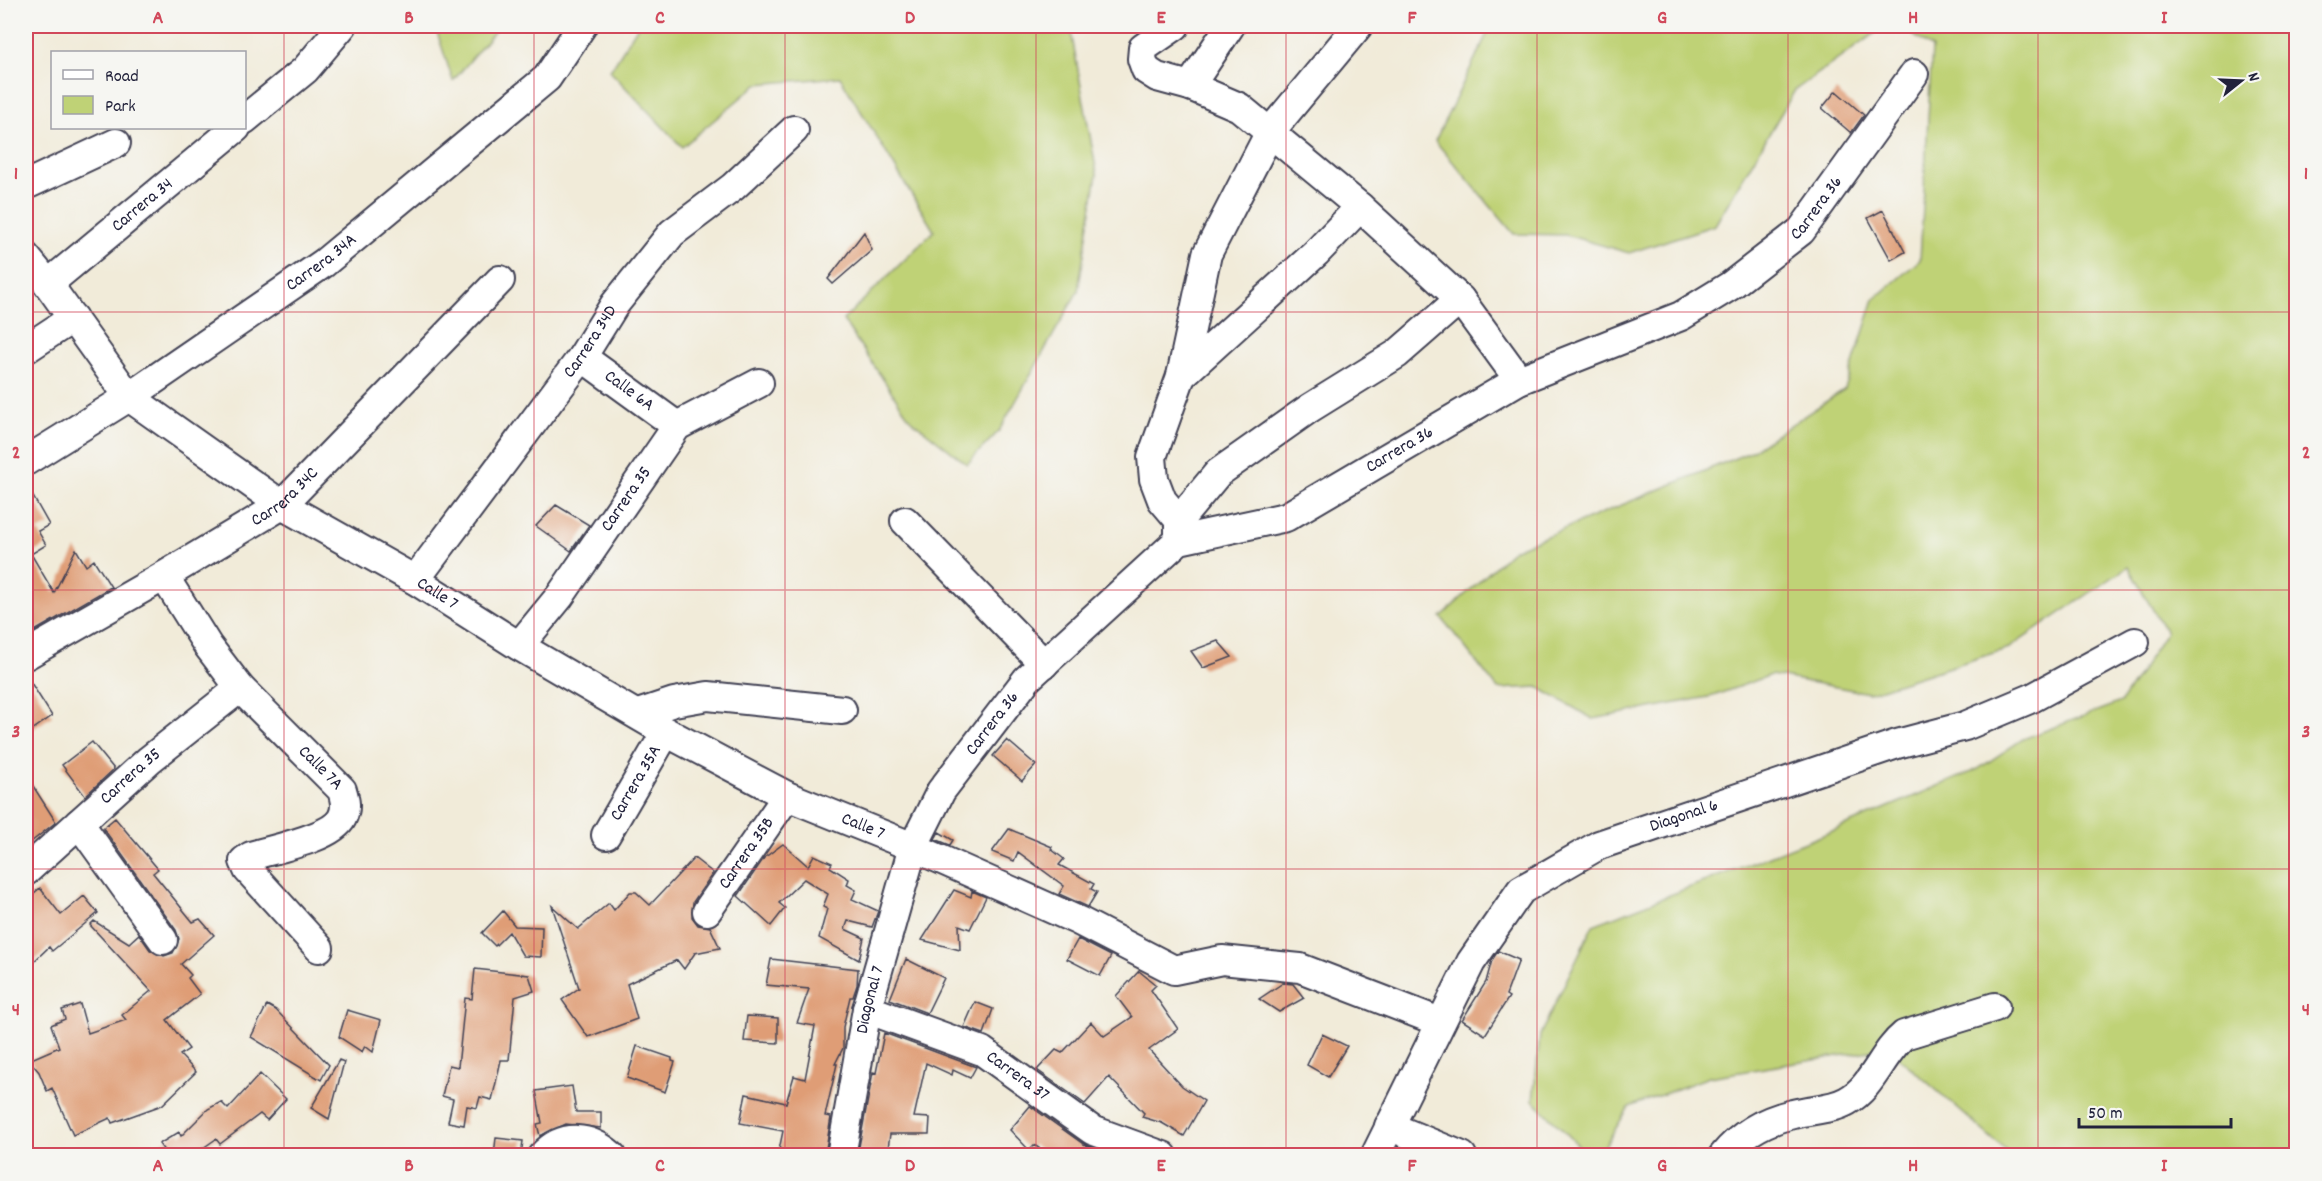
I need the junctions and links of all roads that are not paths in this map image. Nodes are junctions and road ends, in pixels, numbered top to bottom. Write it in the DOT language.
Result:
graph roads {
  1 [pos="342,26"];
  2 [pos="582,26"];
  3 [pos="1175,26"];
  4 [pos="1230,26"];
  5 [pos="1358,26"];
  6 [pos="1914,74"];
  7 [pos="1190,86"];
  8 [pos="246,118"];
  9 [pos="235,129"];
  10 [pos="794,130"];
  11 [pos="1270,132"];
  12 [pos="116,143"];
  13 [pos="26,185"];
  14 [pos="1360,207"];
  15 [pos="26,257"];
  16 [pos="500,280"];
  17 [pos="48,284"];
  18 [pos="1460,299"];
  19 [pos="73,318"];
  20 [pos="26,349"];
  21 [pos="582,357"];
  22 [pos="1181,376"];
  23 [pos="1519,380"];
  24 [pos="759,383"];
  25 [pos="129,397"];
  26 [pos="677,426"];
  27 [pos="26,461"];
  28 [pos="282,505"];
  29 [pos="905,521"];
  30 [pos="1179,530"];
  31 [pos="164,576"];
  32 [pos="415,580"];
  33 [pos="2135,642"];
  34 [pos="519,646"];
  35 [pos="26,655"];
  36 [pos="1044,664"];
  37 [pos="240,688"];
  38 [pos="842,710"];
  39 [pos="638,714"];
  40 [pos="666,732"];
  41 [pos="787,796"];
  42 [pos="79,823"];
  43 [pos="606,835"];
  44 [pos="913,847"];
  45 [pos="26,871"];
  46 [pos="707,911"];
  47 [pos="163,940"];
  48 [pos="318,948"];
  49 [pos="1995,1006"];
  50 [pos="867,1009"];
  51 [pos="1440,1022"];
  52 [pos="1389,1126"];
  53 [pos="542,1155"];
  54 [pos="612,1155"];
  55 [pos="841,1155"];
  56 [pos="1163,1155"];
  57 [pos="1375,1155"];
  58 [pos="1462,1155"];
  59 [pos="1723,1155"];
  1 -- 8 [label="street"];
  2 -- 25 [label="street, Carrera 34A"];
  3 -- 7 [label="street"];
  4 -- 7 [label="street"];
  5 -- 11 [label="street"];
  6 -- 23 [label="street, Carrera 36"];
  7 -- 11 [label="street"];
  9 -- 17 [label="street, Carrera 34"];
  10 -- 21 [label="street, Carrera 34D"];
  11 -- 14 [label="street"];
  11 -- 22 [label="street"];
  12 -- 13 [label="street"];
  14 -- 18 [label="street"];
  14 -- 22 [label="street"];
  15 -- 17 [label="street, Calle 7"];
  16 -- 28 [label="street, Carrera 34C"];
  17 -- 19 [label="street, Calle 7"];
  18 -- 23 [label="street"];
  18 -- 30 [label="street"];
  19 -- 20 [label="street"];
  19 -- 25 [label="street, Calle 7"];
  21 -- 26 [label="street, Calle 6A"];
  21 -- 32 [label="street, Carrera 34D"];
  22 -- 30 [label="street"];
  23 -- 30 [label="street, Carrera 36"];
  24 -- 26 [label="street, Carrera 35"];
  25 -- 27 [label="street, Carrera 34A"];
  25 -- 28 [label="street, Calle 7"];
  26 -- 34 [label="street, Carrera 35"];
  28 -- 31 [label="street, Carrera 34C"];
  28 -- 32 [label="street, Calle 7"];
  29 -- 36 [label="street"];
  30 -- 36 [label="street, Carrera 36"];
  31 -- 35 [label="street, Carrera 34C"];
  31 -- 37 [label="street, Calle 7A"];
  32 -- 34 [label="street, Calle 7"];
  33 -- 51 [label="street, Diagonal 6"];
  34 -- 39 [label="street, Calle 7"];
  36 -- 44 [label="street, Carrera 36"];
  37 -- 42 [label="street, Carrera 35"];
  37 -- 48 [label="street, Calle 7A"];
  38 -- 39 [label="street"];
  39 -- 40 [label="street, Calle 7"];
  40 -- 41 [label="street, Calle 7"];
  40 -- 43 [label="street, Carrera 35A"];
  41 -- 44 [label="street, Calle 7"];
  41 -- 46 [label="street, Carrera 35B"];
  42 -- 45 [label="street, Carrera 35"];
  42 -- 47 [label="street"];
  44 -- 50 [label="street, Diagonal 7"];
  44 -- 51 [label="street, Calle 7"];
  49 -- 59 [label="street"];
  50 -- 55 [label="street, Diagonal 7"];
  50 -- 56 [label="street, Carrera 37"];
  51 -- 52 [label="street, Diagonal 6"];
  52 -- 57 [label="street, Diagonal 6"];
  52 -- 58 [label="street"];
  53 -- 54 [label="street"];
}
